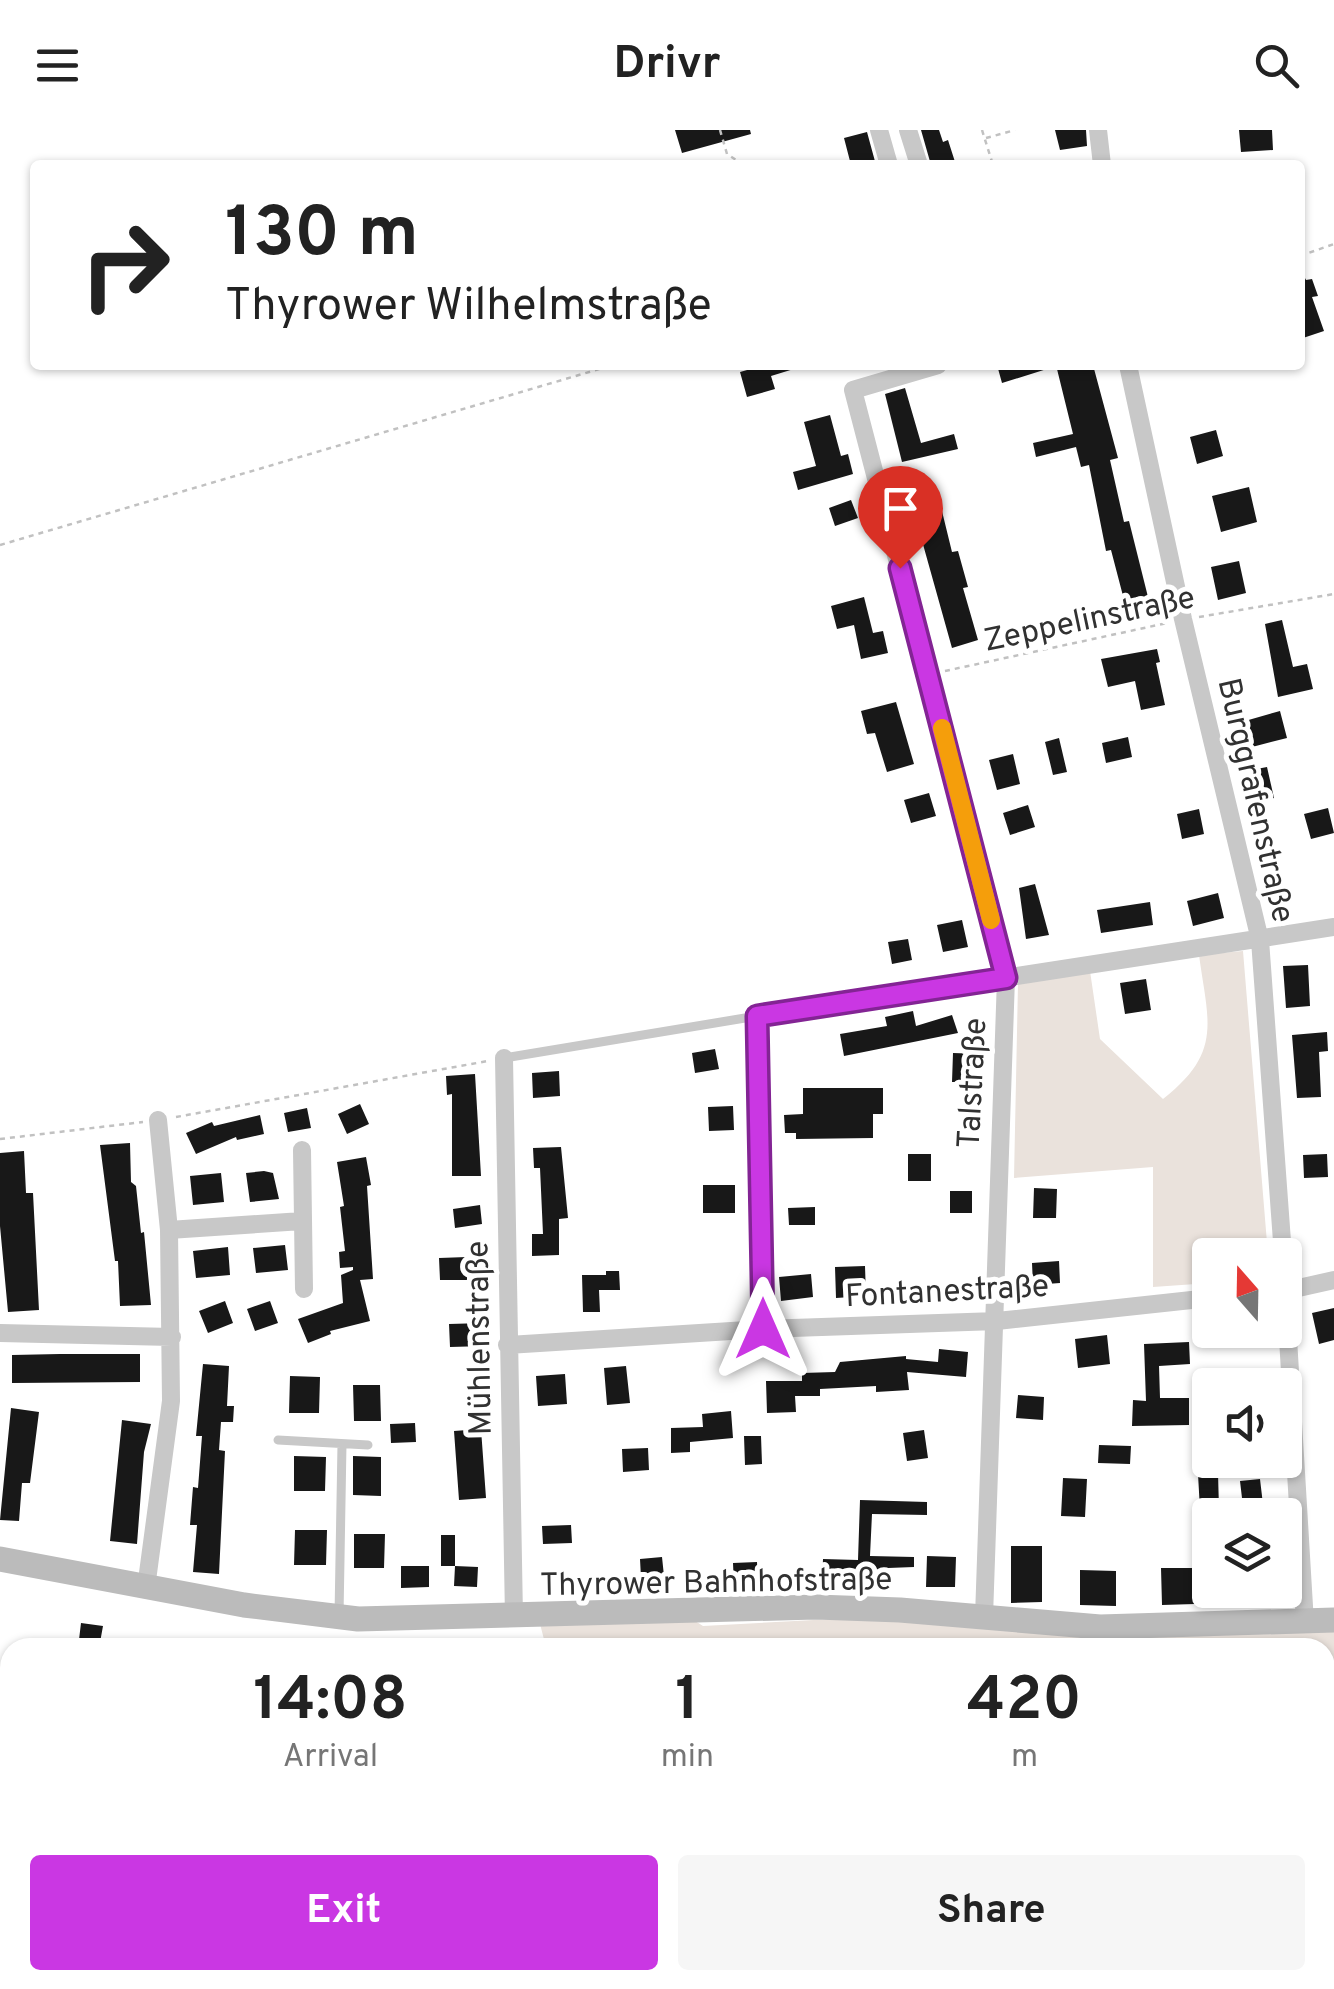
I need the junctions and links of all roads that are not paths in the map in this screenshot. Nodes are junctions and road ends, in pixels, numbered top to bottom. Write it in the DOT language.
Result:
graph roads {
  1 [pos="879,130"];
  2 [pos="908,130"];
  3 [pos="1098,130"];
  4 [pos="888,160"];
  5 [pos="917,160"];
  6 [pos="1101,160"];
  7 [pos="921,370"];
  8 [pos="1129,370"];
  9 [pos="1334,927"];
  10 [pos="1260,940"];
  11 [pos="1006,978"];
  12 [pos="757,1016"];
  13 [pos="504,1058"];
  14 [pos="158,1120"];
  15 [pos="302,1150"];
  16 [pos="302,1221"];
  17 [pos="169,1230"];
  18 [pos="1281,1238"];
  19 [pos="1334,1280"];
  20 [pos="1302,1287"];
  21 [pos="304,1289"];
  22 [pos="1192,1300"];
  23 [pos="997,1321"];
  24 [pos="763,1329"];
  25 [pos="0,1333"];
  26 [pos="172,1337"];
  27 [pos="508,1345"];
  28 [pos="1288,1348"];
  29 [pos="278,1440"];
  30 [pos="342,1444"];
  31 [pos="368,1445"];
  32 [pos="0,1560"];
  33 [pos="146,1588"];
  34 [pos="339,1617"];
  35 [pos="514,1617"];
  36 [pos="984,1617"];
  37 [pos="1334,1620"];
  38 [pos="1305,1622"];
  1 -- 4 [label="street"];
  2 -- 5 [label="street"];
  3 -- 6 [label="street"];
  7 -- 11 [label="street, Talstraße"];
  8 -- 10 [label="street, Burggrafenstraße"];
  9 -- 10 [label="street"];
  10 -- 11 [label="street"];
  10 -- 18 [label="street, Burggrafenstraße"];
  11 -- 12 [label="street"];
  11 -- 23 [label="street, Talstraße"];
  12 -- 13 [label="lane"];
  12 -- 24 [label="street"];
  13 -- 27 [label="street, Mühlenstraße"];
  14 -- 17 [label="street"];
  15 -- 16 [label="street"];
  16 -- 17 [label="street"];
  16 -- 21 [label="street"];
  17 -- 26 [label="street"];
  19 -- 20 [label="street"];
  22 -- 23 [label="street, Fontanestraße"];
  23 -- 24 [label="street, Fontanestraße"];
  23 -- 36 [label="street, Talstraße"];
  24 -- 27 [label="street, Fontanestraße"];
  25 -- 26 [label="street"];
  26 -- 33 [label="street"];
  27 -- 35 [label="street, Mühlenstraße"];
  28 -- 38 [label="street"];
  29 -- 30 [label="lane"];
  30 -- 31 [label="lane"];
  30 -- 34 [label="lane"];
  32 -- 33 [label="main road, Thyrower Bahnhofstraße"];
  33 -- 34 [label="main road, Thyrower Bahnhofstraße"];
  34 -- 35 [label="main road, Thyrower Bahnhofstraße"];
  35 -- 36 [label="main road, Thyrower Bahnhofstraße"];
  36 -- 38 [label="main road, Thyrower Bahnhofstraße"];
  37 -- 38 [label="main road, Thyrower Bahnhofstraße"];
}
